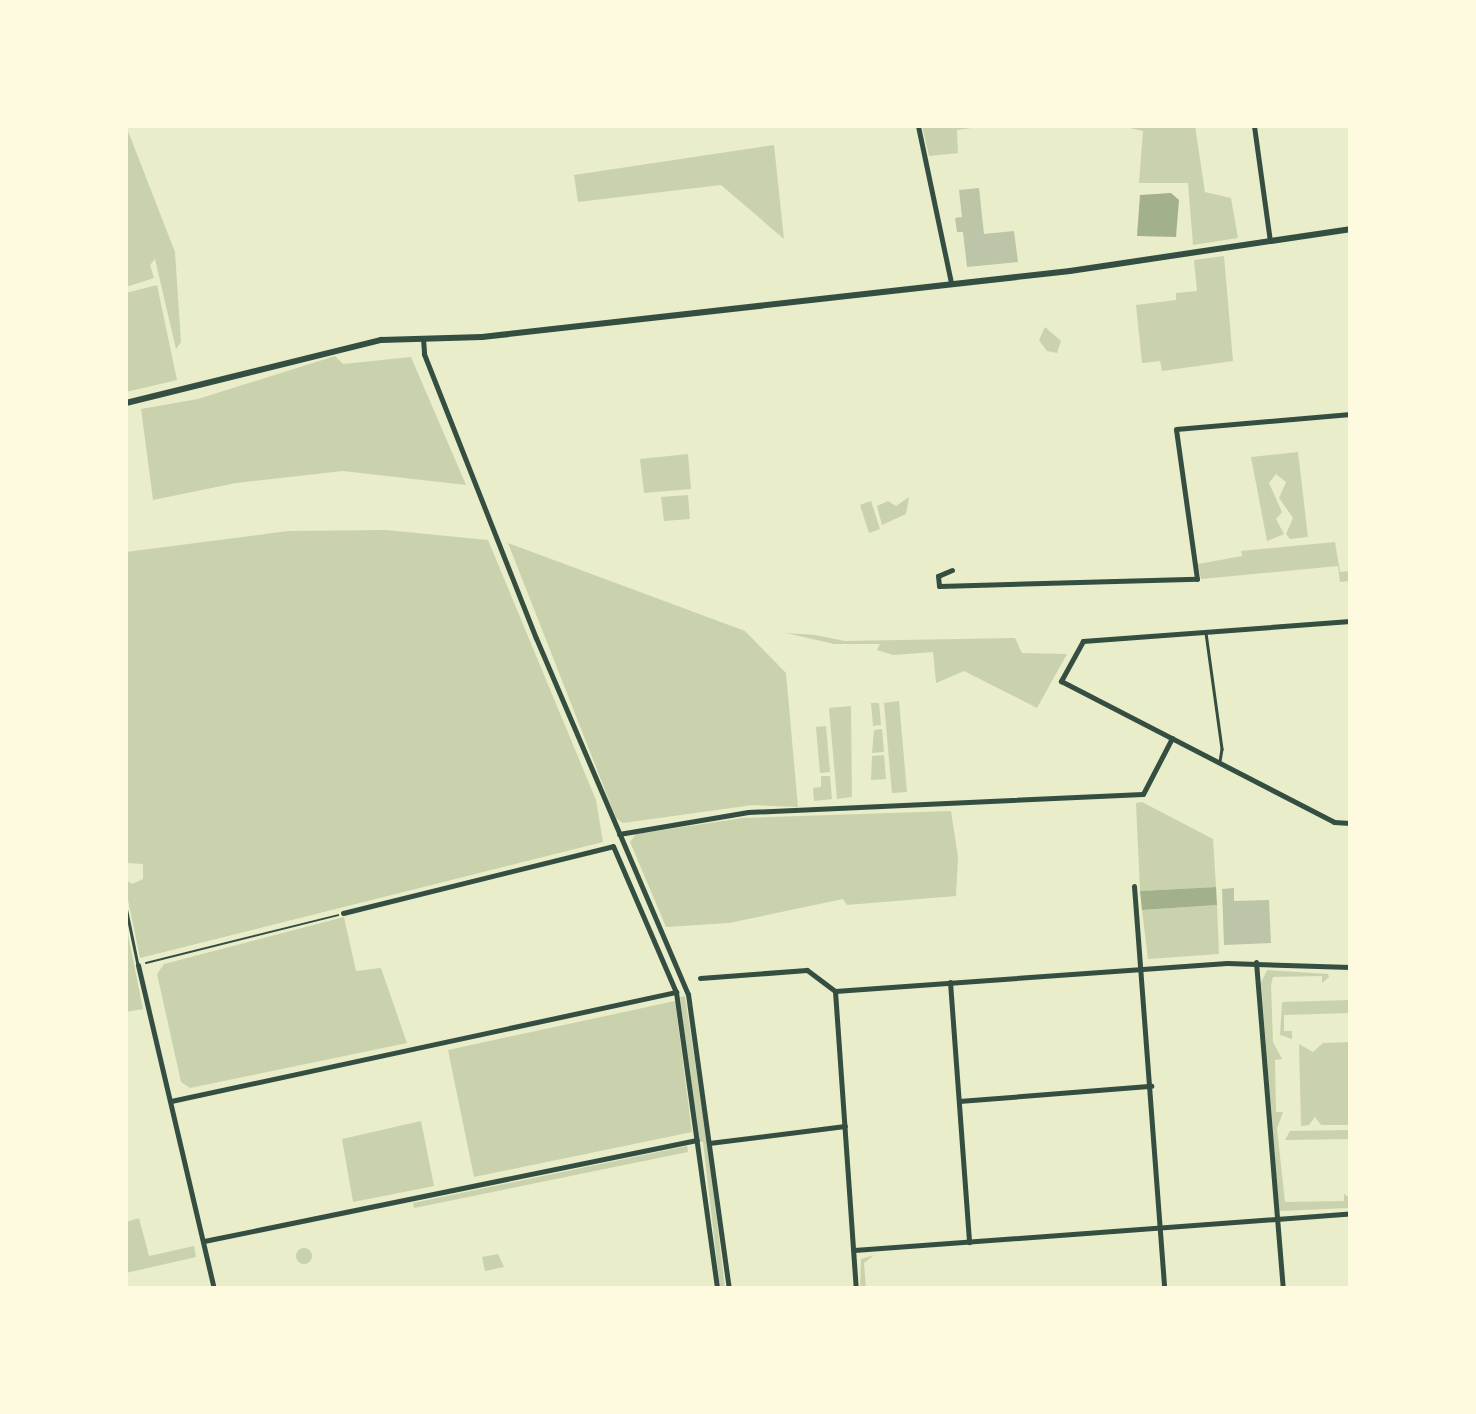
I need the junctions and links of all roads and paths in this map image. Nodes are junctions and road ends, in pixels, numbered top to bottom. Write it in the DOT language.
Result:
graph roads {
  1 [pos="918,126"];
  2 [pos="1254,126"];
  3 [pos="1350,229"];
  4 [pos="1270,241"];
  5 [pos="951,283"];
  6 [pos="423,338"];
  7 [pos="126,403"];
  8 [pos="1350,414"];
  9 [pos="952,570"];
  10 [pos="1350,621"];
  11 [pos="1206,633"];
  12 [pos="1172,738"];
  13 [pos="1220,761"];
  14 [pos="1350,823"];
  15 [pos="618,834"];
  16 [pos="1134,886"];
  17 [pos="126,907"];
  18 [pos="343,913"];
  19 [pos="1256,962"];
  20 [pos="138,965"];
  21 [pos="1350,967"];
  22 [pos="1142,969"];
  23 [pos="700,978"];
  24 [pos="950,982"];
  25 [pos="835,991"];
  26 [pos="676,992"];
  27 [pos="1151,1086"];
  28 [pos="171,1101"];
  29 [pos="959,1101"];
  30 [pos="845,1126"];
  31 [pos="696,1140"];
  32 [pos="709,1143"];
  33 [pos="1350,1214"];
  34 [pos="1274,1220"];
  35 [pos="1159,1228"];
  36 [pos="204,1241"];
  37 [pos="969,1242"];
  38 [pos="853,1250"];
  39 [pos="214,1288"];
  40 [pos="717,1288"];
  41 [pos="729,1288"];
  42 [pos="856,1288"];
  43 [pos="1164,1288"];
  44 [pos="1283,1288"];
  1 -- 5 [label="street"];
  2 -- 4 [label="street"];
  3 -- 4 [label="street"];
  4 -- 5 [label="street"];
  5 -- 6 [label="street"];
  6 -- 7 [label="street"];
  6 -- 15 [label="street"];
  8 -- 9 [label="street"];
  10 -- 11 [label="street"];
  11 -- 12 [label="street"];
  11 -- 13 [label="lane"];
  12 -- 13 [label="street"];
  12 -- 15 [label="street"];
  13 -- 14 [label="street"];
  15 -- 32 [label="street"];
  16 -- 22 [label="street"];
  17 -- 20 [label="lane"];
  18 -- 20 [label="path"];
  18 -- 26 [label="street"];
  19 -- 21 [label="street"];
  19 -- 22 [label="street"];
  19 -- 34 [label="street"];
  20 -- 28 [label="street"];
  22 -- 24 [label="street"];
  22 -- 27 [label="street"];
  23 -- 25 [label="street"];
  24 -- 25 [label="street"];
  24 -- 29 [label="street"];
  25 -- 30 [label="street"];
  26 -- 28 [label="street"];
  26 -- 31 [label="street"];
  27 -- 29 [label="street"];
  27 -- 35 [label="street"];
  28 -- 36 [label="street"];
  29 -- 37 [label="street"];
  30 -- 32 [label="street"];
  30 -- 38 [label="street"];
  31 -- 36 [label="street"];
  31 -- 40 [label="street"];
  32 -- 41 [label="street"];
  33 -- 34 [label="street"];
  34 -- 35 [label="street"];
  34 -- 44 [label="street"];
  35 -- 37 [label="street"];
  35 -- 43 [label="street"];
  36 -- 39 [label="street"];
  37 -- 38 [label="street"];
  38 -- 42 [label="street"];
}
